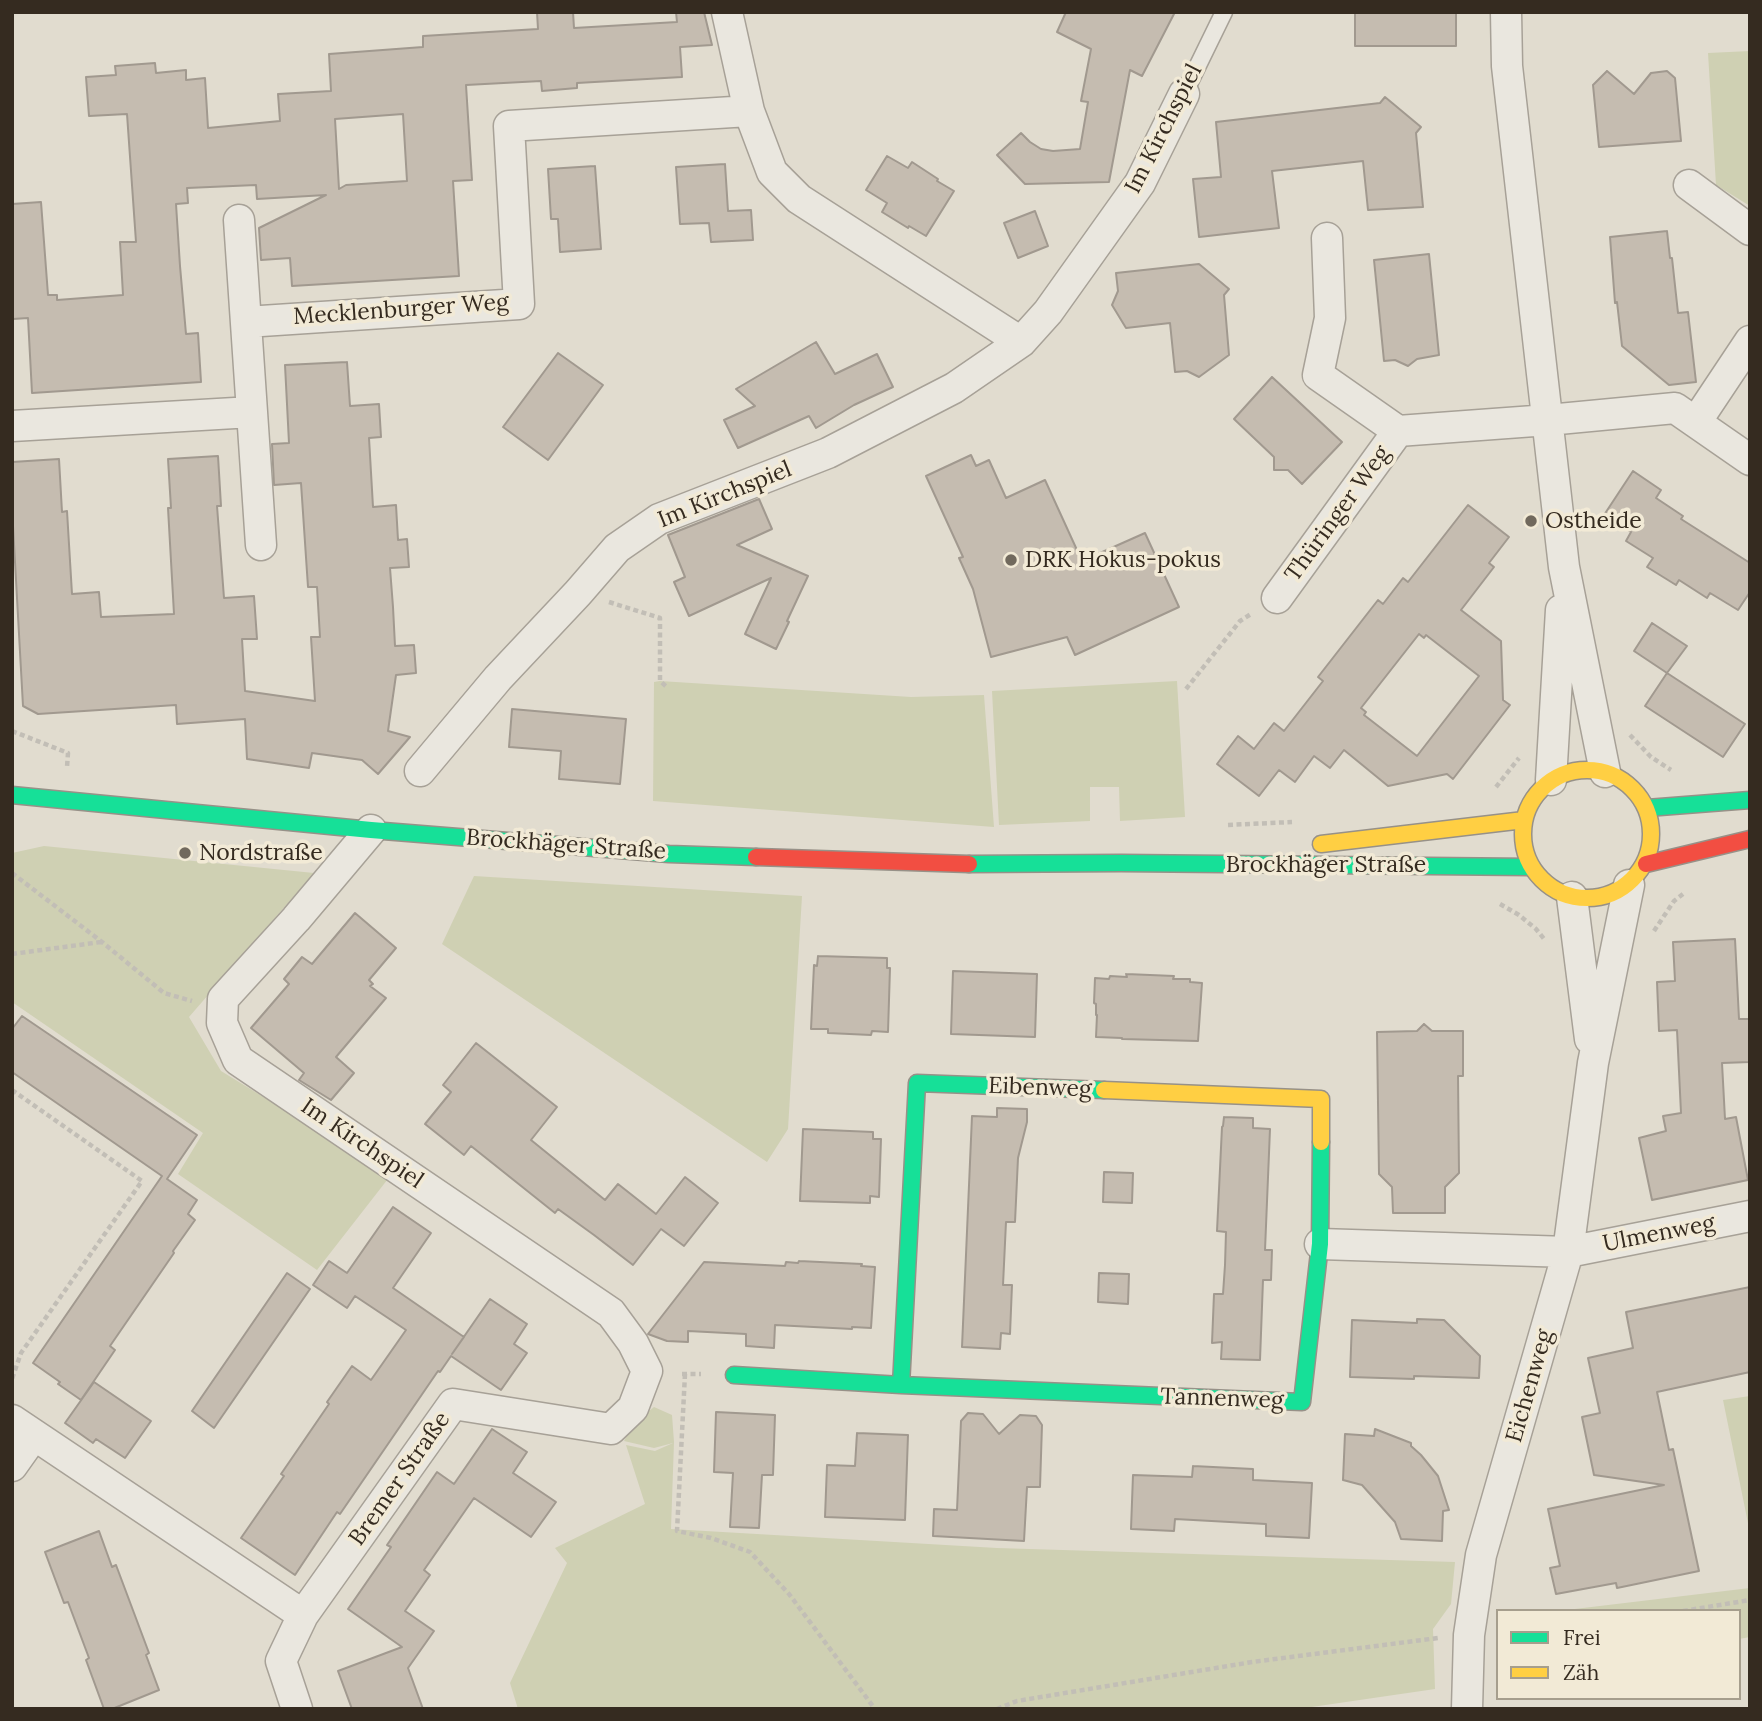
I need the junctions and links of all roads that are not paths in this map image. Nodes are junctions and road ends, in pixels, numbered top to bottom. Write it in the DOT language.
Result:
graph roads {
  1 [pos="727,12"];
  2 [pos="1224,12"];
  3 [pos="1506,12"];
  4 [pos="1184,94"];
  5 [pos="748,111"];
  6 [pos="1689,185"];
  7 [pos="239,220"];
  8 [pos="1750,230"];
  9 [pos="1327,238"];
  10 [pos="246,322"];
  11 [pos="1750,341"];
  12 [pos="1021,342"];
  13 [pos="252,412"];
  14 [pos="1548,420"];
  15 [pos="1696,422"];
  16 [pos="12,425"];
  17 [pos="1398,430"];
  18 [pos="1750,460"];
  19 [pos="261,545"];
  20 [pos="1564,567"];
  21 [pos="1277,598"];
  22 [pos="419,771"];
  23 [pos="1605,772"];
  24 [pos="1551,780"];
  25 [pos="12,795"];
  26 [pos="1750,800"];
  27 [pos="1647,808"];
  28 [pos="1524,820"];
  29 [pos="371,830"];
  30 [pos="1750,839"];
  31 [pos="1121,863"];
  32 [pos="1531,867"];
  33 [pos="1637,874"];
  34 [pos="1572,897"];
  35 [pos="1593,1063"];
  36 [pos="1750,1216"];
  37 [pos="1320,1244"];
  38 [pos="1568,1252"];
  39 [pos="734,1375"];
  40 [pos="901,1385"];
  41 [pos="23,1427"];
  42 [pos="611,1429"];
  43 [pos="12,1466"];
  44 [pos="303,1615"];
  45 [pos="297,1709"];
  46 [pos="1467,1709"];
  1 -- 5 [label="street"];
  2 -- 4 [label="lane, Im Kirchspiel"];
  3 -- 14 [label="street"];
  4 -- 12 [label="street, Im Kirchspiel"];
  5 -- 10 [label="street, Mecklenburger Weg"];
  5 -- 12 [label="street"];
  6 -- 8 [label="street"];
  7 -- 10 [label="street"];
  9 -- 17 [label="street, Thüringer Weg"];
  10 -- 13 [label="street"];
  11 -- 15 [label="street"];
  12 -- 22 [label="street, Im Kirchspiel"];
  13 -- 16 [label="street"];
  13 -- 19 [label="street"];
  14 -- 15 [label="street, Thüringer Weg"];
  14 -- 17 [label="street, Thüringer Weg"];
  14 -- 20 [label="street"];
  15 -- 18 [label="street, Thüringer Weg"];
  17 -- 21 [label="street, Thüringer Weg"];
  20 -- 23 [label="street"];
  20 -- 24 [label="street"];
  23 -- 24 [label="street"];
  23 -- 27 [label="street"];
  24 -- 28 [label="street"];
  25 -- 29 [label="street, Brockhäger Straße"];
  26 -- 27 [label="street"];
  27 -- 33 [label="street"];
  28 -- 31 [label="street, Brockhäger Straße"];
  28 -- 32 [label="street"];
  29 -- 31 [label="street, Brockhäger Straße"];
  29 -- 42 [label="street, Im Kirchspiel"];
  30 -- 33 [label="street"];
  31 -- 32 [label="street, Brockhäger Straße"];
  32 -- 34 [label="street"];
  33 -- 34 [label="street"];
  33 -- 35 [label="street, Eichenweg"];
  34 -- 35 [label="street, Eichenweg"];
  35 -- 38 [label="street, Eichenweg"];
  36 -- 38 [label="street, Ulmenweg"];
  37 -- 38 [label="street"];
  37 -- 40 [label="street, Tannenweg"];
  37 -- 40 [label="street, Eibenweg"];
  38 -- 46 [label="street, Eichenweg"];
  39 -- 40 [label="street, Tannenweg"];
  41 -- 43 [label="street"];
  41 -- 44 [label="street"];
  42 -- 44 [label="street, Bremer Straße"];
  44 -- 45 [label="street, Bremer Straße"];
}
